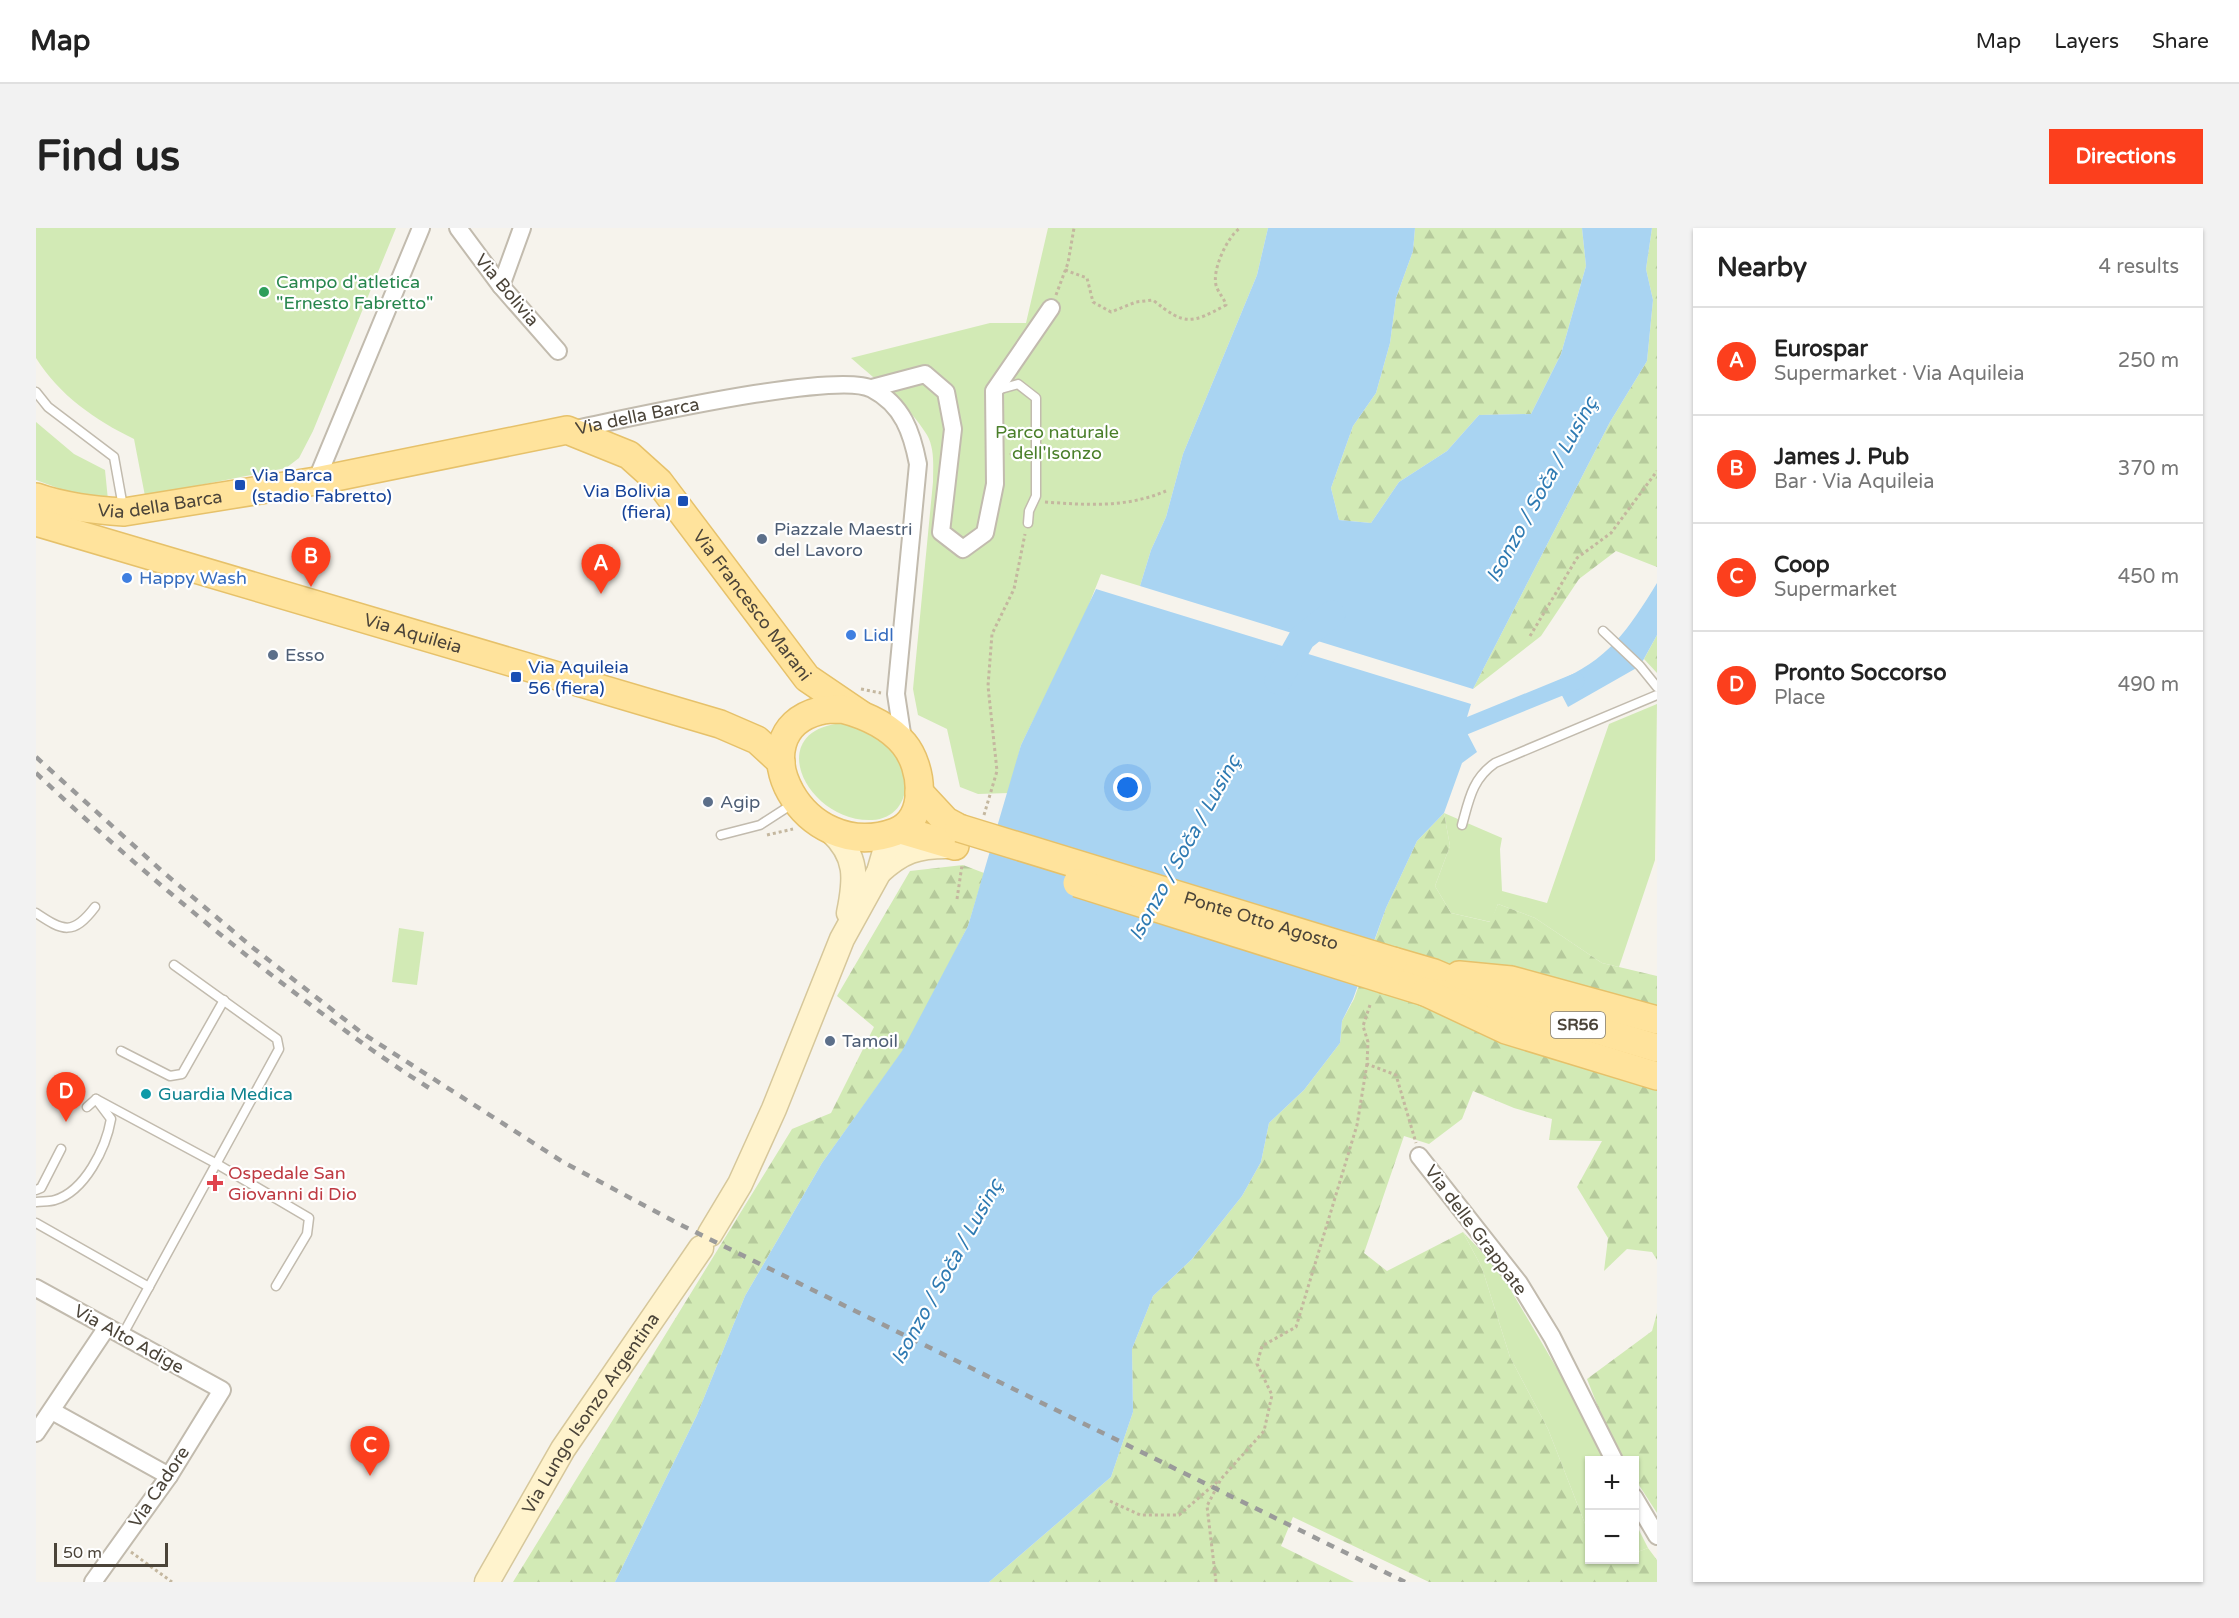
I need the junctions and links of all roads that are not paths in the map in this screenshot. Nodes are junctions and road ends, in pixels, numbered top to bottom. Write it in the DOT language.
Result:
graph roads {
  1 [pos="421,228"];
  2 [pos="458,228"];
  3 [pos="522,228"];
  4 [pos="501,286"];
  5 [pos="1051,308"];
  6 [pos="558,351"];
  7 [pos="872,388"];
  8 [pos="994,391"];
  9 [pos="36,392"];
  10 [pos="567,430"];
  11 [pos="316,481"];
  12 [pos="36,497"];
  13 [pos="124,512"];
  14 [pos="36,522"];
  15 [pos="1028,523"];
  16 [pos="1603,631"];
  17 [pos="1657,687"];
  18 [pos="1657,695"];
  19 [pos="860,714"];
  20 [pos="904,744"];
  21 [pos="781,762"];
  22 [pos="919,792"];
  23 [pos="795,802"];
  24 [pos="1462,825"];
  25 [pos="831,831"];
  26 [pos="895,832"];
  27 [pos="720,835"];
  28 [pos="964,840"];
  29 [pos="879,872"];
  30 [pos="95,908"];
  31 [pos="36,913"];
  32 [pos="842,939"];
  33 [pos="174,964"];
  34 [pos="1429,982"];
  35 [pos="224,1000"];
  36 [pos="1657,1020"];
  37 [pos="1657,1048"];
  38 [pos="121,1051"];
  39 [pos="1657,1076"];
  40 [pos="96,1099"];
  41 [pos="87,1107"];
  42 [pos="61,1149"];
  43 [pos="1419,1156"];
  44 [pos="217,1164"];
  45 [pos="36,1190"];
  46 [pos="36,1202"];
  47 [pos="36,1223"];
  48 [pos="149,1287"];
  49 [pos="276,1287"];
  50 [pos="36,1288"];
  51 [pos="107,1327"];
  52 [pos="122,1336"];
  53 [pos="222,1390"];
  54 [pos="52,1411"];
  55 [pos="36,1433"];
  56 [pos="1612,1456"];
  57 [pos="169,1476"];
  58 [pos="1639,1504"];
  59 [pos="1657,1536"];
  60 [pos="93,1582"];
  61 [pos="487,1582"];
  1 -- 11 [label="street"];
  2 -- 4 [label="street, Via Bolivia"];
  3 -- 4 [label="street"];
  4 -- 6 [label="street, Via Bolivia"];
  5 -- 8 [label="street"];
  7 -- 8 [label="street"];
  7 -- 10 [label="street, Via della Barca"];
  7 -- 20 [label="street"];
  8 -- 15 [label="lane"];
  9 -- 13 [label="lane"];
  10 -- 11 [label="main road, Via della Barca"];
  10 -- 19 [label="main road, Via Francesco Marani"];
  11 -- 13 [label="main road, Via della Barca"];
  12 -- 13 [label="main road, Via della Barca"];
  14 -- 21 [label="main road, Via Aquileia"];
  16 -- 17 [label="lane"];
  18 -- 24 [label="lane"];
  19 -- 20 [label="main road"];
  19 -- 21 [label="main road"];
  20 -- 22 [label="main road"];
  21 -- 23 [label="main road"];
  22 -- 26 [label="main road"];
  22 -- 28 [label="main road, SR56"];
  23 -- 25 [label="main road"];
  23 -- 27 [label="lane"];
  25 -- 26 [label="main road"];
  25 -- 32 [label="main road, Via Lungo Isonzo Argentina"];
  26 -- 28 [label="main road, SR56"];
  26 -- 29 [label="main road, Via Lungo Isonzo Argentina"];
  28 -- 29 [label="main road"];
  28 -- 34 [label="main road, Ponte Otto Agosto / SR56, bridge"];
  29 -- 32 [label="main road, Via Lungo Isonzo Argentina"];
  30 -- 31 [label="lane"];
  32 -- 61 [label="main road, Via Lungo Isonzo Argentina"];
  33 -- 35 [label="lane"];
  34 -- 36 [label="main road"];
  34 -- 37 [label="main road, SR56"];
  34 -- 39 [label="main road"];
  35 -- 38 [label="lane"];
  35 -- 44 [label="lane"];
  40 -- 41 [label="lane"];
  40 -- 44 [label="lane"];
  40 -- 46 [label="lane"];
  42 -- 45 [label="lane"];
  43 -- 56 [label="street, Via delle Grappate"];
  44 -- 48 [label="lane"];
  44 -- 49 [label="lane"];
  47 -- 48 [label="lane"];
  48 -- 52 [label="lane"];
  50 -- 51 [label="street, Via Alto Adige"];
  51 -- 52 [label="street, Via Alto Adige"];
  51 -- 54 [label="street"];
  52 -- 53 [label="street, Via Alto Adige"];
  53 -- 57 [label="street, Via Cadore"];
  54 -- 55 [label="street"];
  54 -- 57 [label="street"];
  57 -- 60 [label="street, Via Cadore"];
  58 -- 59 [label="street"];
}
